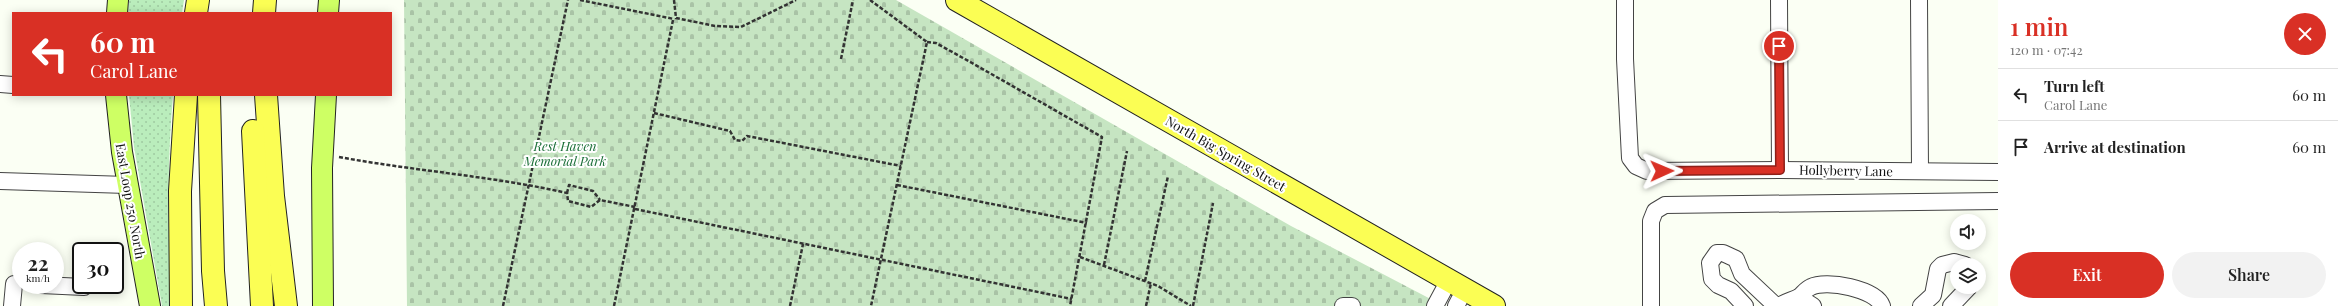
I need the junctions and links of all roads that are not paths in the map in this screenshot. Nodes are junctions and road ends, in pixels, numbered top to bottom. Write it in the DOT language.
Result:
graph roads {
  1 [pos="118,0"];
  2 [pos="198,0"];
  3 [pos="212,0"];
  4 [pos="254,0"];
  5 [pos="265,0"];
  6 [pos="329,0"];
  7 [pos="957,0"];
  8 [pos="1625,0"];
  9 [pos="1779,0"];
  10 [pos="1919,0"];
  11 [pos="117,12"];
  12 [pos="196,12"];
  13 [pos="211,12"];
  14 [pos="253,12"];
  15 [pos="264,12"];
  16 [pos="328,12"];
  17 [pos="0,84"];
  18 [pos="12,85"];
  19 [pos="116,96"];
  20 [pos="186,96"];
  21 [pos="209,96"];
  22 [pos="252,96"];
  23 [pos="266,96"];
  24 [pos="326,96"];
  25 [pos="1780,170"];
  26 [pos="1920,171"];
  27 [pos="1998,172"];
  28 [pos="0,181"];
  29 [pos="127,185"];
  30 [pos="1998,201"];
  31 [pos="1950,263"];
  32 [pos="1457,292"];
  33 [pos="12,294"];
  34 [pos="1962,294"];
  35 [pos="1799,297"];
  36 [pos="12,306"];
  37 [pos="150,306"];
  38 [pos="181,306"];
  39 [pos="216,306"];
  40 [pos="262,306"];
  41 [pos="286,306"];
  42 [pos="324,306"];
  43 [pos="1343,306"];
  44 [pos="1352,306"];
  45 [pos="1435,306"];
  46 [pos="1494,306"];
  47 [pos="1651,306"];
  48 [pos="1745,306"];
  49 [pos="1778,306"];
  50 [pos="1813,306"];
  51 [pos="1882,306"];
  52 [pos="1921,306"];
  53 [pos="1951,306"];
  1 -- 11 [label="main road"];
  2 -- 12 [label="highway"];
  3 -- 13 [label="highway"];
  4 -- 14 [label="highway"];
  5 -- 15 [label="highway"];
  6 -- 16 [label="main road"];
  7 -- 32 [label="highway, North Big Spring Street"];
  8 -- 25 [label="street, Hollyberry Lane"];
  9 -- 25 [label="street"];
  10 -- 26 [label="street"];
  17 -- 18 [label="street"];
  19 -- 29 [label="main road, East Loop 250 North"];
  20 -- 38 [label="highway"];
  21 -- 39 [label="highway"];
  22 -- 40 [label="highway"];
  23 -- 41 [label="highway"];
  24 -- 42 [label="main road"];
  25 -- 26 [label="street, Hollyberry Lane"];
  26 -- 27 [label="street, Hollyberry Lane"];
  28 -- 29 [label="street"];
  29 -- 37 [label="main road, East Loop 250 North"];
  30 -- 47 [label="street"];
  31 -- 52 [label="street"];
  32 -- 45 [label="street"];
  32 -- 46 [label="highway, North Big Spring Street"];
  33 -- 36 [label="street"];
  34 -- 53 [label="street"];
  35 -- 49 [label="street"];
  35 -- 50 [label="street"];
  35 -- 51 [label="street"];
  43 -- 44 [label="street"];
  48 -- 49 [label="street"];
}
